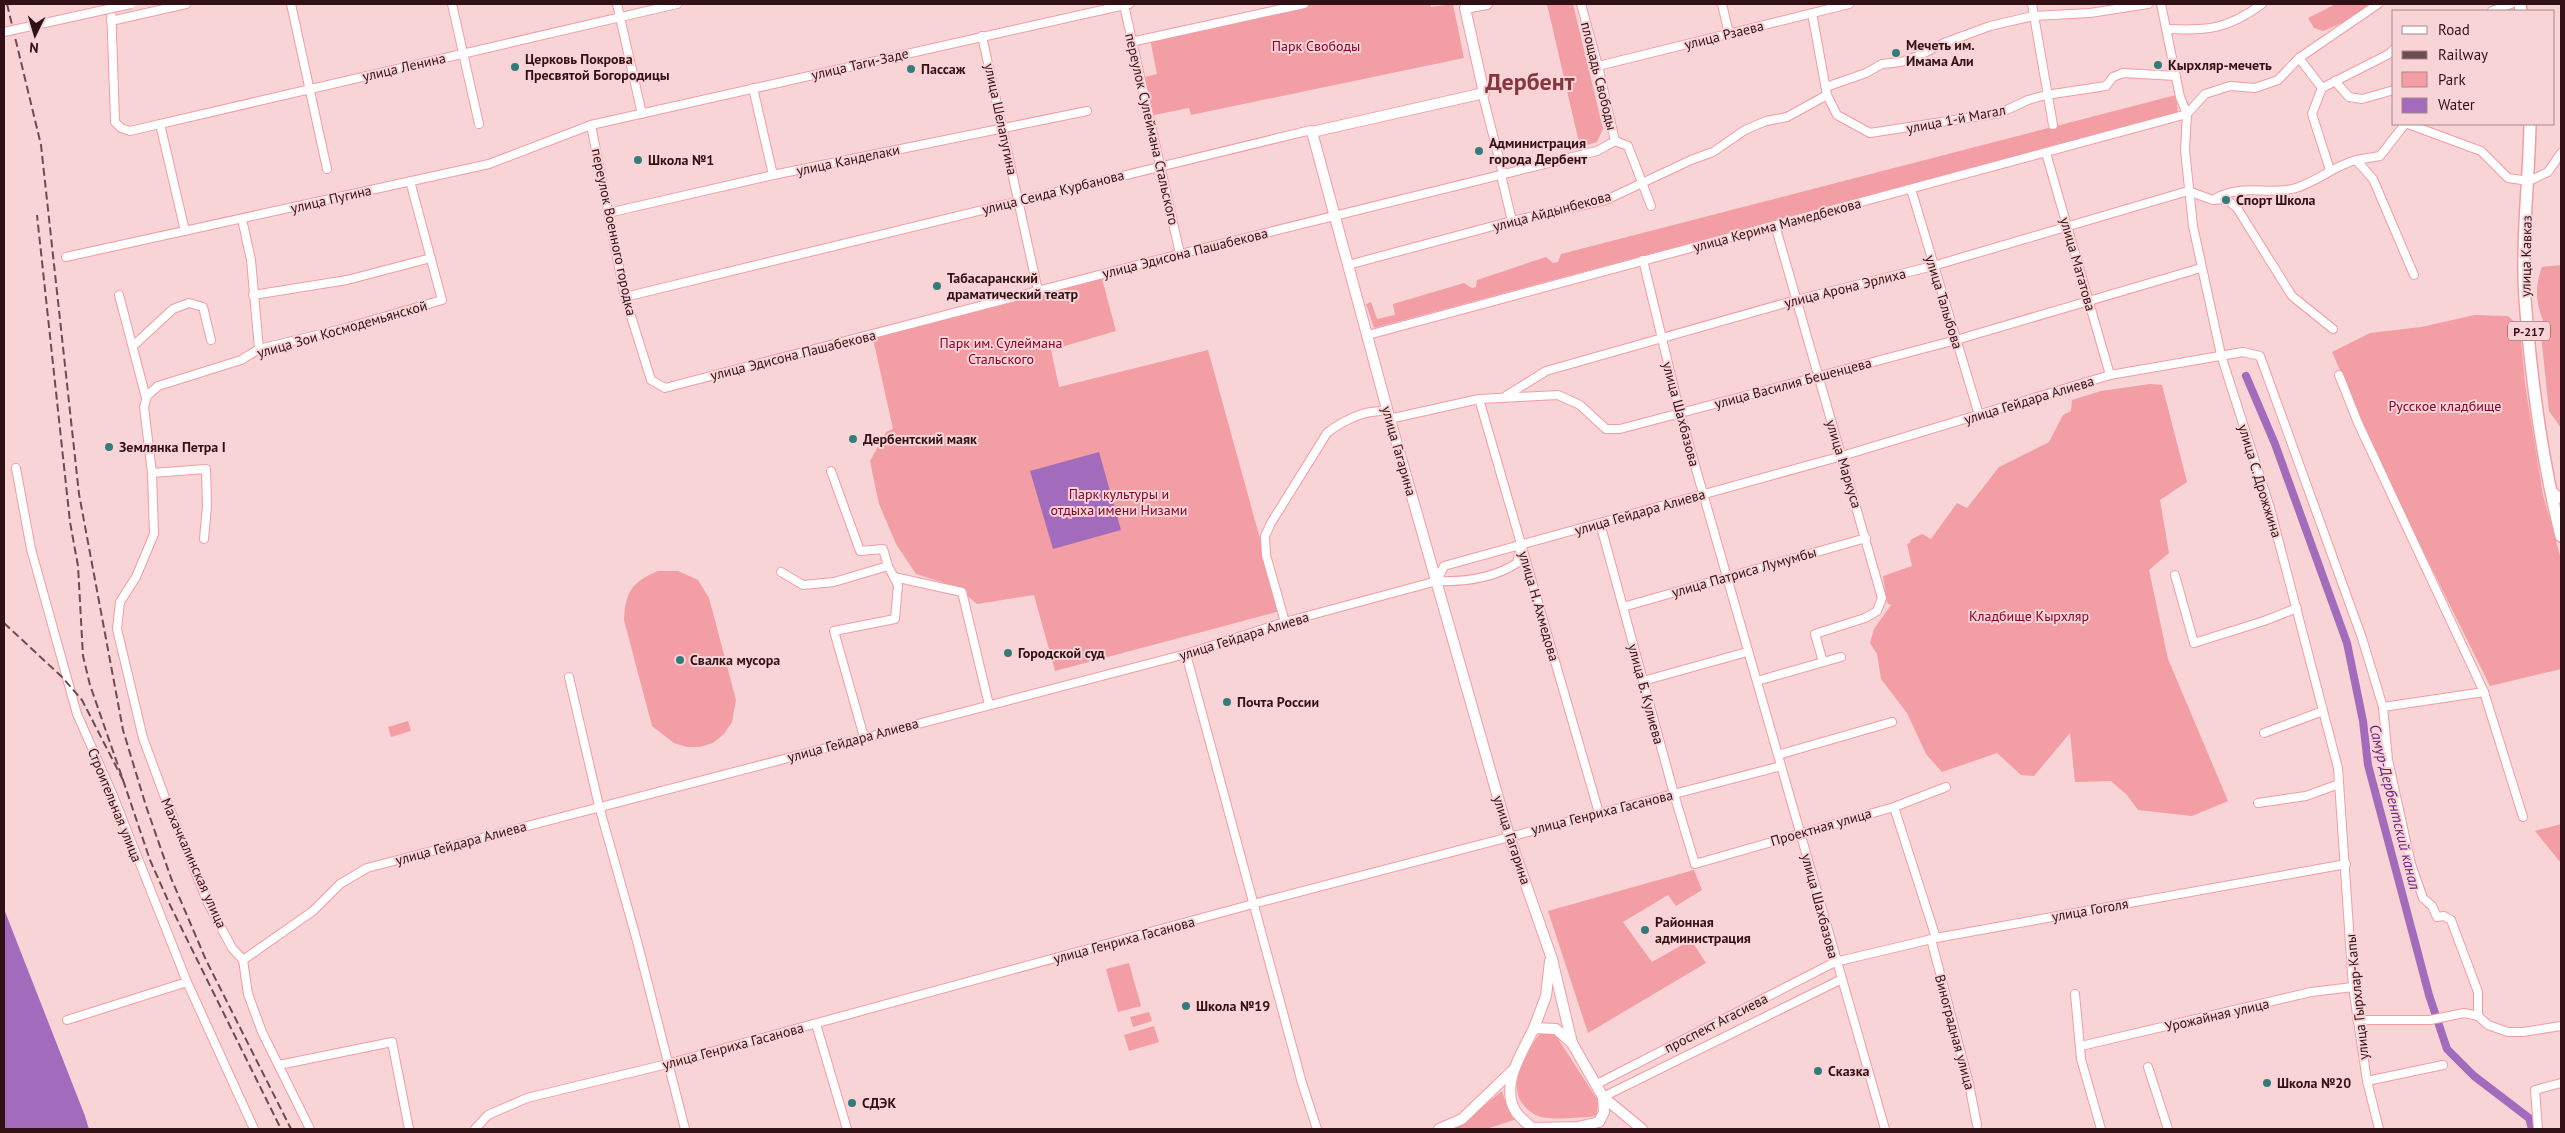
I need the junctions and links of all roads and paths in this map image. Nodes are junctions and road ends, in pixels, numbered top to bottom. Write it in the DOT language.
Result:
graph roads {
  1 [pos="111,4"];
  2 [pos="131,4"];
  3 [pos="186,4"];
  4 [pos="291,4"];
  5 [pos="452,4"];
  6 [pos="617,4"];
  7 [pos="677,4"];
  8 [pos="1126,4"];
  9 [pos="1304,4"];
  10 [pos="1480,4"];
  11 [pos="1487,4"];
  12 [pos="1581,4"];
  13 [pos="1722,4"];
  14 [pos="1849,4"];
  15 [pos="2032,4"];
  16 [pos="2148,4"];
  17 [pos="2161,4"];
  18 [pos="2262,4"];
  19 [pos="2378,4"];
  20 [pos="2511,4"];
  21 [pos="1462,6"];
  22 [pos="1091,7"];
  23 [pos="2495,10"];
  24 [pos="1812,13"];
  25 [pos="2033,16"];
  26 [pos="620,17"];
  27 [pos="111,22"];
  28 [pos="2167,29"];
  29 [pos="4,32"];
  30 [pos="1729,34"];
  31 [pos="982,36"];
  32 [pos="1131,42"];
  33 [pos="2392,51"];
  34 [pos="463,53"];
  35 [pos="2298,58"];
  36 [pos="1598,66"];
  37 [pos="2176,76"];
  38 [pos="2335,81"];
  39 [pos="753,88"];
  40 [pos="2322,88"];
  41 [pos="310,89"];
  42 [pos="1826,91"];
  43 [pos="2392,91"];
  44 [pos="1483,93"];
  45 [pos="2046,95"];
  46 [pos="1087,111"];
  47 [pos="642,114"];
  48 [pos="2187,114"];
  49 [pos="160,124"];
  50 [pos="479,124"];
  51 [pos="591,125"];
  52 [pos="2053,125"];
  53 [pos="2406,125"];
  54 [pos="2410,125"];
  55 [pos="2530,125"];
  56 [pos="1002,128"];
  57 [pos="1311,130"];
  58 [pos="1615,141"];
  59 [pos="2046,153"];
  60 [pos="2561,153"];
  61 [pos="2356,160"];
  62 [pos="1161,166"];
  63 [pos="327,169"];
  64 [pos="2330,170"];
  65 [pos="774,175"];
  66 [pos="1502,175"];
  67 [pos="410,181"];
  68 [pos="2530,181"];
  69 [pos="1640,182"];
  70 [pos="1911,189"];
  71 [pos="2188,192"];
  72 [pos="2213,200"];
  73 [pos="1019,201"];
  74 [pos="1651,206"];
  75 [pos="608,212"];
  76 [pos="1334,215"];
  77 [pos="242,219"];
  78 [pos="1512,221"];
  79 [pos="1775,225"];
  80 [pos="2067,227"];
  81 [pos="184,231"];
  82 [pos="1180,254"];
  83 [pos="66,257"];
  84 [pos="431,258"];
  85 [pos="1643,260"];
  86 [pos="1349,265"];
  87 [pos="1933,266"];
  88 [pos="2202,268"];
  89 [pos="2414,275"];
  90 [pos="1038,291"];
  91 [pos="119,295"];
  92 [pos="253,295"];
  93 [pos="625,296"];
  94 [pos="1796,300"];
  95 [pos="2089,302"];
  96 [pos="2333,329"];
  97 [pos="1368,335"];
  98 [pos="1661,337"];
  99 [pos="211,340"];
  100 [pos="1956,340"];
  101 [pos="133,346"];
  102 [pos="259,349"];
  103 [pos="2221,355"];
  104 [pos="1817,375"];
  105 [pos="2110,375"];
  106 [pos="2339,375"];
  107 [pos="665,388"];
  108 [pos="1506,396"];
  109 [pos="146,398"];
  110 [pos="1479,399"];
  111 [pos="1388,414"];
  112 [pos="1680,414"];
  113 [pos="1978,415"];
  114 [pos="1842,456"];
  115 [pos="16,468"];
  116 [pos="831,471"];
  117 [pos="152,474"];
  118 [pos="2549,486"];
  119 [pos="1703,494"];
  120 [pos="2561,499"];
  121 [pos="1600,523"];
  122 [pos="2561,536"];
  123 [pos="1866,538"];
  124 [pos="204,539"];
  125 [pos="1521,546"];
  126 [pos="888,566"];
  127 [pos="781,572"];
  128 [pos="2175,574"];
  129 [pos="894,577"];
  130 [pos="1726,577"];
  131 [pos="1436,581"];
  132 [pos="1623,607"];
  133 [pos="2296,608"];
  134 [pos="1285,622"];
  135 [pos="1748,652"];
  136 [pos="1186,654"];
  137 [pos="1841,657"];
  138 [pos="1823,662"];
  139 [pos="569,678"];
  140 [pos="1643,681"];
  141 [pos="1757,681"];
  142 [pos="2484,692"];
  143 [pos="989,705"];
  144 [pos="2383,707"];
  145 [pos="2323,711"];
  146 [pos="1892,722"];
  147 [pos="2264,733"];
  148 [pos="864,737"];
  149 [pos="1778,754"];
  150 [pos="1781,766"];
  151 [pos="2339,784"];
  152 [pos="1946,787"];
  153 [pos="1674,794"];
  154 [pos="2258,802"];
  155 [pos="600,806"];
  156 [pos="1894,806"];
  157 [pos="1599,813"];
  158 [pos="2523,816"];
  159 [pos="1799,833"];
  160 [pos="1509,836"];
  161 [pos="1695,864"];
  162 [pos="2346,864"];
  163 [pos="1253,904"];
  164 [pos="1934,939"];
  165 [pos="243,960"];
  166 [pos="1835,962"];
  167 [pos="1840,980"];
  168 [pos="187,982"];
  169 [pos="2353,987"];
  170 [pos="2075,994"];
  171 [pos="2478,1016"];
  172 [pos="67,1020"];
  173 [pos="2357,1020"];
  174 [pos="816,1024"];
  175 [pos="2561,1026"];
  176 [pos="1534,1028"];
  177 [pos="1572,1043"];
  178 [pos="2081,1046"];
  179 [pos="667,1064"];
  180 [pos="279,1065"];
  181 [pos="2444,1065"];
  182 [pos="2148,1067"];
  183 [pos="1514,1069"];
  184 [pos="2367,1081"];
  185 [pos="2561,1083"];
  186 [pos="1598,1084"];
  187 [pos="1603,1097"];
  188 [pos="1977,1125"];
  189 [pos="1578,1127"];
  190 [pos="254,1129"];
  191 [pos="310,1129"];
  192 [pos="409,1129"];
  193 [pos="475,1129"];
  194 [pos="685,1129"];
  195 [pos="846,1129"];
  196 [pos="1317,1129"];
  197 [pos="1439,1129"];
  198 [pos="1530,1129"];
  199 [pos="1594,1129"];
  200 [pos="1642,1129"];
  201 [pos="1885,1129"];
  202 [pos="2101,1129"];
  203 [pos="2168,1129"];
  204 [pos="2379,1129"];
  205 [pos="2538,1129"];
  1 -- 27 [label="street"];
  2 -- 29 [label="street, bridge"];
  3 -- 27 [label="street"];
  4 -- 41 [label="street"];
  5 -- 34 [label="street"];
  6 -- 26 [label="street"];
  7 -- 26 [label="street, улица Ленина"];
  8 -- 22 [label="street, улица Таги-Заде"];
  8 -- 32 [label="street, переулок Сулеймана Стальского"];
  9 -- 32 [label="street"];
  10 -- 21 [label="main road"];
  11 -- 21 [label="main road"];
  12 -- 36 [label="street, площадь Свободы"];
  13 -- 30 [label="street"];
  14 -- 24 [label="street, улица Рзаева"];
  15 -- 25 [label="street"];
  16 -- 25 [label="street, улица Айдынбекова"];
  17 -- 28 [label="street, улица С. Дрожжина"];
  18 -- 28 [label="street"];
  19 -- 35 [label="street"];
  20 -- 23 [label="street"];
  21 -- 44 [label="main road"];
  22 -- 31 [label="street, улица Таги-Заде"];
  24 -- 30 [label="street, улица Рзаева"];
  24 -- 42 [label="street, улица 1-й Магал"];
  25 -- 42 [label="street, улица Айдынбекова"];
  25 -- 45 [label="street"];
  26 -- 34 [label="street, улица Ленина"];
  26 -- 47 [label="street"];
  27 -- 49 [label="street, улица Ленина"];
  28 -- 37 [label="street, улица С. Дрожжина"];
  30 -- 36 [label="street, улица Рзаева"];
  31 -- 39 [label="street, улица Таги-Заде"];
  31 -- 56 [label="street, улица Шелапугина"];
  32 -- 62 [label="street, переулок Сулеймана Стальского"];
  33 -- 38 [label="street"];
  34 -- 41 [label="street, улица Ленина"];
  34 -- 50 [label="street"];
  35 -- 40 [label="street"];
  35 -- 48 [label="street"];
  36 -- 58 [label="street, площадь Свободы"];
  37 -- 45 [label="street, улица 1-й Магал"];
  37 -- 48 [label="street, улица С. Дрожжина"];
  38 -- 40 [label="street"];
  38 -- 43 [label="street"];
  39 -- 47 [label="street, улица Таги-Заде"];
  39 -- 65 [label="street"];
  40 -- 64 [label="street"];
  41 -- 49 [label="street, улица Ленина"];
  41 -- 63 [label="street"];
  42 -- 45 [label="street, улица 1-й Магал"];
  42 -- 69 [label="street, улица Айдынбекова"];
  44 -- 57 [label="main road, улица Сеида Курбанова"];
  44 -- 66 [label="street"];
  44 -- 76 [label="main road, улица Гагарина"];
  45 -- 52 [label="street"];
  46 -- 56 [label="street, улица Канделаки"];
  47 -- 51 [label="street, улица Таги-Заде"];
  48 -- 59 [label="street, улица Керима Мамедбекова"];
  48 -- 71 [label="street, улица С. Дрожжина"];
  49 -- 81 [label="street"];
  51 -- 67 [label="street, улица Пугина"];
  51 -- 75 [label="street, переулок Военного городка"];
  53 -- 61 [label="street"];
  54 -- 68 [label="street"];
  55 -- 68 [label="highway, улица Кавказ / Р-217"];
  56 -- 65 [label="street, улица Канделаки"];
  56 -- 73 [label="street, улица Шелапугина"];
  57 -- 62 [label="street, улица Сеида Курбанова"];
  57 -- 76 [label="main road, улица Гагарина"];
  58 -- 66 [label="street, площадь Свободы"];
  58 -- 69 [label="street"];
  59 -- 70 [label="street, улица Керима Мамедбекова"];
  59 -- 80 [label="street, улица Мататова"];
  60 -- 68 [label="street"];
  61 -- 64 [label="street"];
  61 -- 89 [label="street"];
  62 -- 73 [label="street, улица Сеида Курбанова"];
  62 -- 82 [label="street, переулок Сулеймана Стальского"];
  64 -- 72 [label="street"];
  65 -- 75 [label="street, улица Канделаки"];
  66 -- 76 [label="street, улица Эдисона Пашабекова"];
  66 -- 78 [label="street"];
  67 -- 77 [label="street, улица Пугина"];
  67 -- 84 [label="street"];
  68 -- 118 [label="highway, улица Кавказ / Р-217"];
  69 -- 74 [label="street"];
  69 -- 78 [label="street, улица Айдынбекова"];
  70 -- 79 [label="street, улица Керима Мамедбекова"];
  70 -- 87 [label="street, улица Талыбова"];
  71 -- 72 [label="street"];
  71 -- 80 [label="street, улица Арона Эрлиха"];
  71 -- 88 [label="street, улица С. Дрожжина"];
  72 -- 96 [label="street"];
  73 -- 90 [label="street, улица Шелапугина"];
  73 -- 93 [label="street, улица Сеида Курбанова"];
  75 -- 93 [label="street, переулок Военного городка"];
  76 -- 82 [label="street, улица Эдисона Пашабекова"];
  76 -- 86 [label="main road, улица Гагарина"];
  77 -- 81 [label="street, улица Пугина"];
  77 -- 92 [label="street"];
  78 -- 86 [label="street, улица Айдынбекова"];
  79 -- 85 [label="street, улица Керима Мамедбекова"];
  79 -- 94 [label="street, улица Маркуса"];
  80 -- 87 [label="street, улица Арона Эрлиха"];
  80 -- 95 [label="street, улица Мататова"];
  81 -- 83 [label="street, улица Пугина"];
  82 -- 90 [label="street, улица Эдисона Пашабекова"];
  84 -- 92 [label="street"];
  84 -- 102 [label="street, улица Зои Космодемьянской"];
  85 -- 97 [label="street, улица Керима Мамедбекова"];
  85 -- 98 [label="street, улица Шахбазова"];
  86 -- 97 [label="main road, улица Гагарина"];
  86 -- 111 [label="main road, улица Гагарина"];
  87 -- 94 [label="street, улица Арона Эрлиха"];
  87 -- 100 [label="street, улица Талыбова"];
  88 -- 95 [label="street, улица Василия Бешенцева"];
  88 -- 103 [label="street, улица С. Дрожжина"];
  90 -- 107 [label="street, улица Эдисона Пашабекова"];
  91 -- 101 [label="street"];
  92 -- 102 [label="street"];
  93 -- 107 [label="street, переулок Военного городка"];
  94 -- 98 [label="street, улица Арона Эрлиха"];
  94 -- 104 [label="street, улица Маркуса"];
  95 -- 100 [label="street, улица Василия Бешенцева"];
  95 -- 105 [label="street, улица Мататова"];
  97 -- 111 [label="main road, улица Гагарина"];
  98 -- 108 [label="street, улица Арона Эрлиха"];
  98 -- 112 [label="street, улица Шахбазова"];
  99 -- 101 [label="street"];
  100 -- 104 [label="street, улица Василия Бешенцева"];
  100 -- 113 [label="street, улица Талыбова"];
  101 -- 109 [label="street"];
  102 -- 109 [label="street, улица Зои Космодемьянской"];
  103 -- 105 [label="street, улица Гейдара Алиева"];
  103 -- 133 [label="street, улица С. Дрожжина"];
  103 -- 144 [label="street, улица Гейдара Алиева"];
  104 -- 112 [label="street, улица Василия Бешенцева"];
  104 -- 114 [label="street, улица Маркуса"];
  105 -- 113 [label="street, улица Гейдара Алиева"];
  106 -- 142 [label="street"];
  108 -- 110 [label="street, улица Василия Бешенцева"];
  108 -- 112 [label="street, улица Василия Бешенцева"];
  109 -- 117 [label="street"];
  110 -- 111 [label="street, улица Василия Бешенцева"];
  110 -- 125 [label="street, улица Н. Ахмедова"];
  111 -- 131 [label="main road, улица Гагарина"];
  111 -- 134 [label="street, улица Василия Бешенцева"];
  112 -- 119 [label="street, улица Шахбазова"];
  113 -- 114 [label="street, улица Гейдара Алиева"];
  114 -- 119 [label="street, улица Гейдара Алиева"];
  114 -- 123 [label="street, улица Маркуса"];
  115 -- 168 [label="street, Строительная улица"];
  116 -- 126 [label="street"];
  117 -- 124 [label="street"];
  117 -- 165 [label="street, Махачкалинская улица"];
  118 -- 120 [label="street"];
  118 -- 122 [label="highway, улица Кавказ / Р-217"];
  119 -- 121 [label="street, улица Гейдара Алиева"];
  119 -- 130 [label="street, улица Шахбазова"];
  121 -- 125 [label="street, улица Гейдара Алиева"];
  121 -- 132 [label="street, улица Б. Кулиева"];
  123 -- 130 [label="street, улица Патриса Лумумбы"];
  123 -- 138 [label="street, улица Маркуса"];
  125 -- 131 [label="street, улица Гейдара Алиева"];
  125 -- 131 [label="street"];
  125 -- 157 [label="street, улица Н. Ахмедова"];
  126 -- 127 [label="street"];
  126 -- 129 [label="street"];
  128 -- 133 [label="street"];
  129 -- 143 [label="street"];
  129 -- 148 [label="street"];
  130 -- 132 [label="street, улица Патриса Лумумбы"];
  130 -- 135 [label="street, улица Шахбазова"];
  131 -- 134 [label="street, улица Гейдара Алиева"];
  131 -- 160 [label="main road, улица Гагарина"];
  132 -- 140 [label="street, улица Б. Кулиева"];
  133 -- 145 [label="street, улица С. Дрожжина"];
  134 -- 136 [label="street, улица Гейдара Алиева"];
  135 -- 140 [label="street"];
  135 -- 141 [label="street, улица Шахбазова"];
  136 -- 143 [label="street, улица Гейдара Алиева"];
  136 -- 163 [label="street"];
  137 -- 138 [label="street"];
  138 -- 141 [label="street"];
  139 -- 155 [label="street"];
  140 -- 153 [label="street, улица Б. Кулиева"];
  141 -- 149 [label="street, улица Шахбазова"];
  142 -- 144 [label="street"];
  142 -- 158 [label="street"];
  143 -- 148 [label="street, улица Гейдара Алиева"];
  144 -- 171 [label="street"];
  145 -- 147 [label="street"];
  145 -- 151 [label="street, улица С. Дрожжина"];
  146 -- 149 [label="street"];
  148 -- 155 [label="street, улица Гейдара Алиева"];
  149 -- 150 [label="street, улица Шахбазова"];
  150 -- 153 [label="street, улица Генриха Гасанова"];
  150 -- 159 [label="street, улица Шахбазова"];
  151 -- 154 [label="street"];
  151 -- 162 [label="street, улица С. Дрожжина"];
  152 -- 156 [label="street, Проектная улица"];
  153 -- 157 [label="street, улица Генриха Гасанова"];
  153 -- 161 [label="street, улица Б. Кулиева"];
  155 -- 165 [label="street, улица Гейдара Алиева"];
  155 -- 179 [label="street"];
  156 -- 159 [label="street, Проектная улица"];
  156 -- 164 [label="street, Виноградная улица"];
  157 -- 160 [label="street, улица Генриха Гасанова"];
  159 -- 161 [label="street, Проектная улица"];
  159 -- 166 [label="street, улица Шахбазова"];
  160 -- 163 [label="street, улица Генриха Гасанова"];
  160 -- 176 [label="main road, улица Гагарина"];
  160 -- 177 [label="main road, улица Гагарина"];
  162 -- 164 [label="street, улица Гоголя"];
  162 -- 169 [label="street, улица Гырхлар-Капы"];
  163 -- 174 [label="street, улица Генриха Гасанова"];
  163 -- 196 [label="street"];
  164 -- 166 [label="street, улица Гоголя"];
  164 -- 188 [label="street, Виноградная улица"];
  165 -- 180 [label="street, Махачкалинская улица"];
  166 -- 167 [label="street, улица Шахбазова"];
  166 -- 186 [label="street, проспект Агасиева"];
  167 -- 187 [label="street"];
  167 -- 201 [label="street, улица Шахбазова"];
  168 -- 172 [label="street"];
  168 -- 190 [label="street, Строительная улица"];
  169 -- 173 [label="street, улица Гырхлар-Капы"];
  169 -- 178 [label="street, Урожайная улица"];
  170 -- 178 [label="street"];
  171 -- 173 [label="street"];
  171 -- 175 [label="street"];
  173 -- 184 [label="street, улица Гырхлар-Капы"];
  174 -- 179 [label="street, улица Генриха Гасанова"];
  174 -- 195 [label="street"];
  176 -- 177 [label="main road"];
  176 -- 183 [label="main road"];
  177 -- 186 [label="main road"];
  178 -- 202 [label="street"];
  179 -- 193 [label="street, улица Генриха Гасанова"];
  179 -- 194 [label="street"];
  180 -- 191 [label="street, Махачкалинская улица"];
  180 -- 192 [label="street"];
  181 -- 184 [label="street"];
  182 -- 203 [label="street"];
  183 -- 197 [label="main road"];
  183 -- 198 [label="main road"];
  184 -- 204 [label="street, улица Гырхлар-Капы"];
  185 -- 205 [label="street"];
  186 -- 187 [label="main road"];
  187 -- 189 [label="main road"];
  187 -- 200 [label="main road"];
  189 -- 198 [label="main road"];
  189 -- 199 [label="main road"];
}
